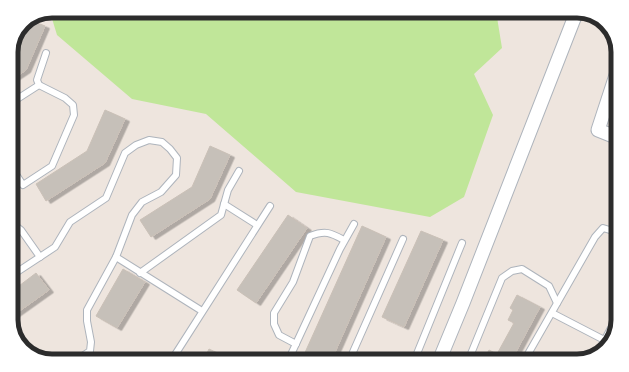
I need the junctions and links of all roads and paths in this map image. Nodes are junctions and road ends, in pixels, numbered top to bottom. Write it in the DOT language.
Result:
graph roads {
  1 [pos="574,18"];
  2 [pos="46,53"];
  3 [pos="39,85"];
  4 [pos="611,90"];
  5 [pos="18,98"];
  6 [pos="611,135"];
  7 [pos="239,171"];
  8 [pos="18,177"];
  9 [pos="224,204"];
  10 [pos="270,206"];
  11 [pos="354,224"];
  12 [pos="258,225"];
  13 [pos="18,228"];
  14 [pos="611,230"];
  15 [pos="403,239"];
  16 [pos="344,240"];
  17 [pos="462,243"];
  18 [pos="40,256"];
  19 [pos="116,257"];
  20 [pos="18,271"];
  21 [pos="140,272"];
  22 [pos="558,303"];
  23 [pos="202,311"];
  24 [pos="552,313"];
  25 [pos="604,340"];
  26 [pos="296,344"];
  27 [pos="85,354"];
  28 [pos="175,354"];
  29 [pos="291,354"];
  30 [pos="352,354"];
  31 [pos="417,354"];
  32 [pos="442,354"];
  33 [pos="471,354"];
  34 [pos="528,354"];
  1 -- 32 [label="street"];
  2 -- 3 [label="lane"];
  3 -- 5 [label="lane"];
  3 -- 8 [label="lane"];
  4 -- 6 [label="street"];
  7 -- 9 [label="lane"];
  9 -- 12 [label="lane"];
  9 -- 21 [label="lane"];
  10 -- 12 [label="lane"];
  11 -- 16 [label="lane"];
  12 -- 23 [label="lane"];
  13 -- 18 [label="lane"];
  14 -- 22 [label="lane"];
  15 -- 30 [label="lane"];
  16 -- 26 [label="lane"];
  16 -- 26 [label="lane"];
  17 -- 31 [label="lane"];
  18 -- 19 [label="lane"];
  18 -- 20 [label="lane"];
  19 -- 21 [label="lane"];
  19 -- 27 [label="lane"];
  21 -- 23 [label="lane"];
  22 -- 24 [label="lane"];
  22 -- 33 [label="lane"];
  23 -- 28 [label="lane"];
  24 -- 25 [label="lane"];
  24 -- 34 [label="lane"];
  26 -- 29 [label="lane"];
}
